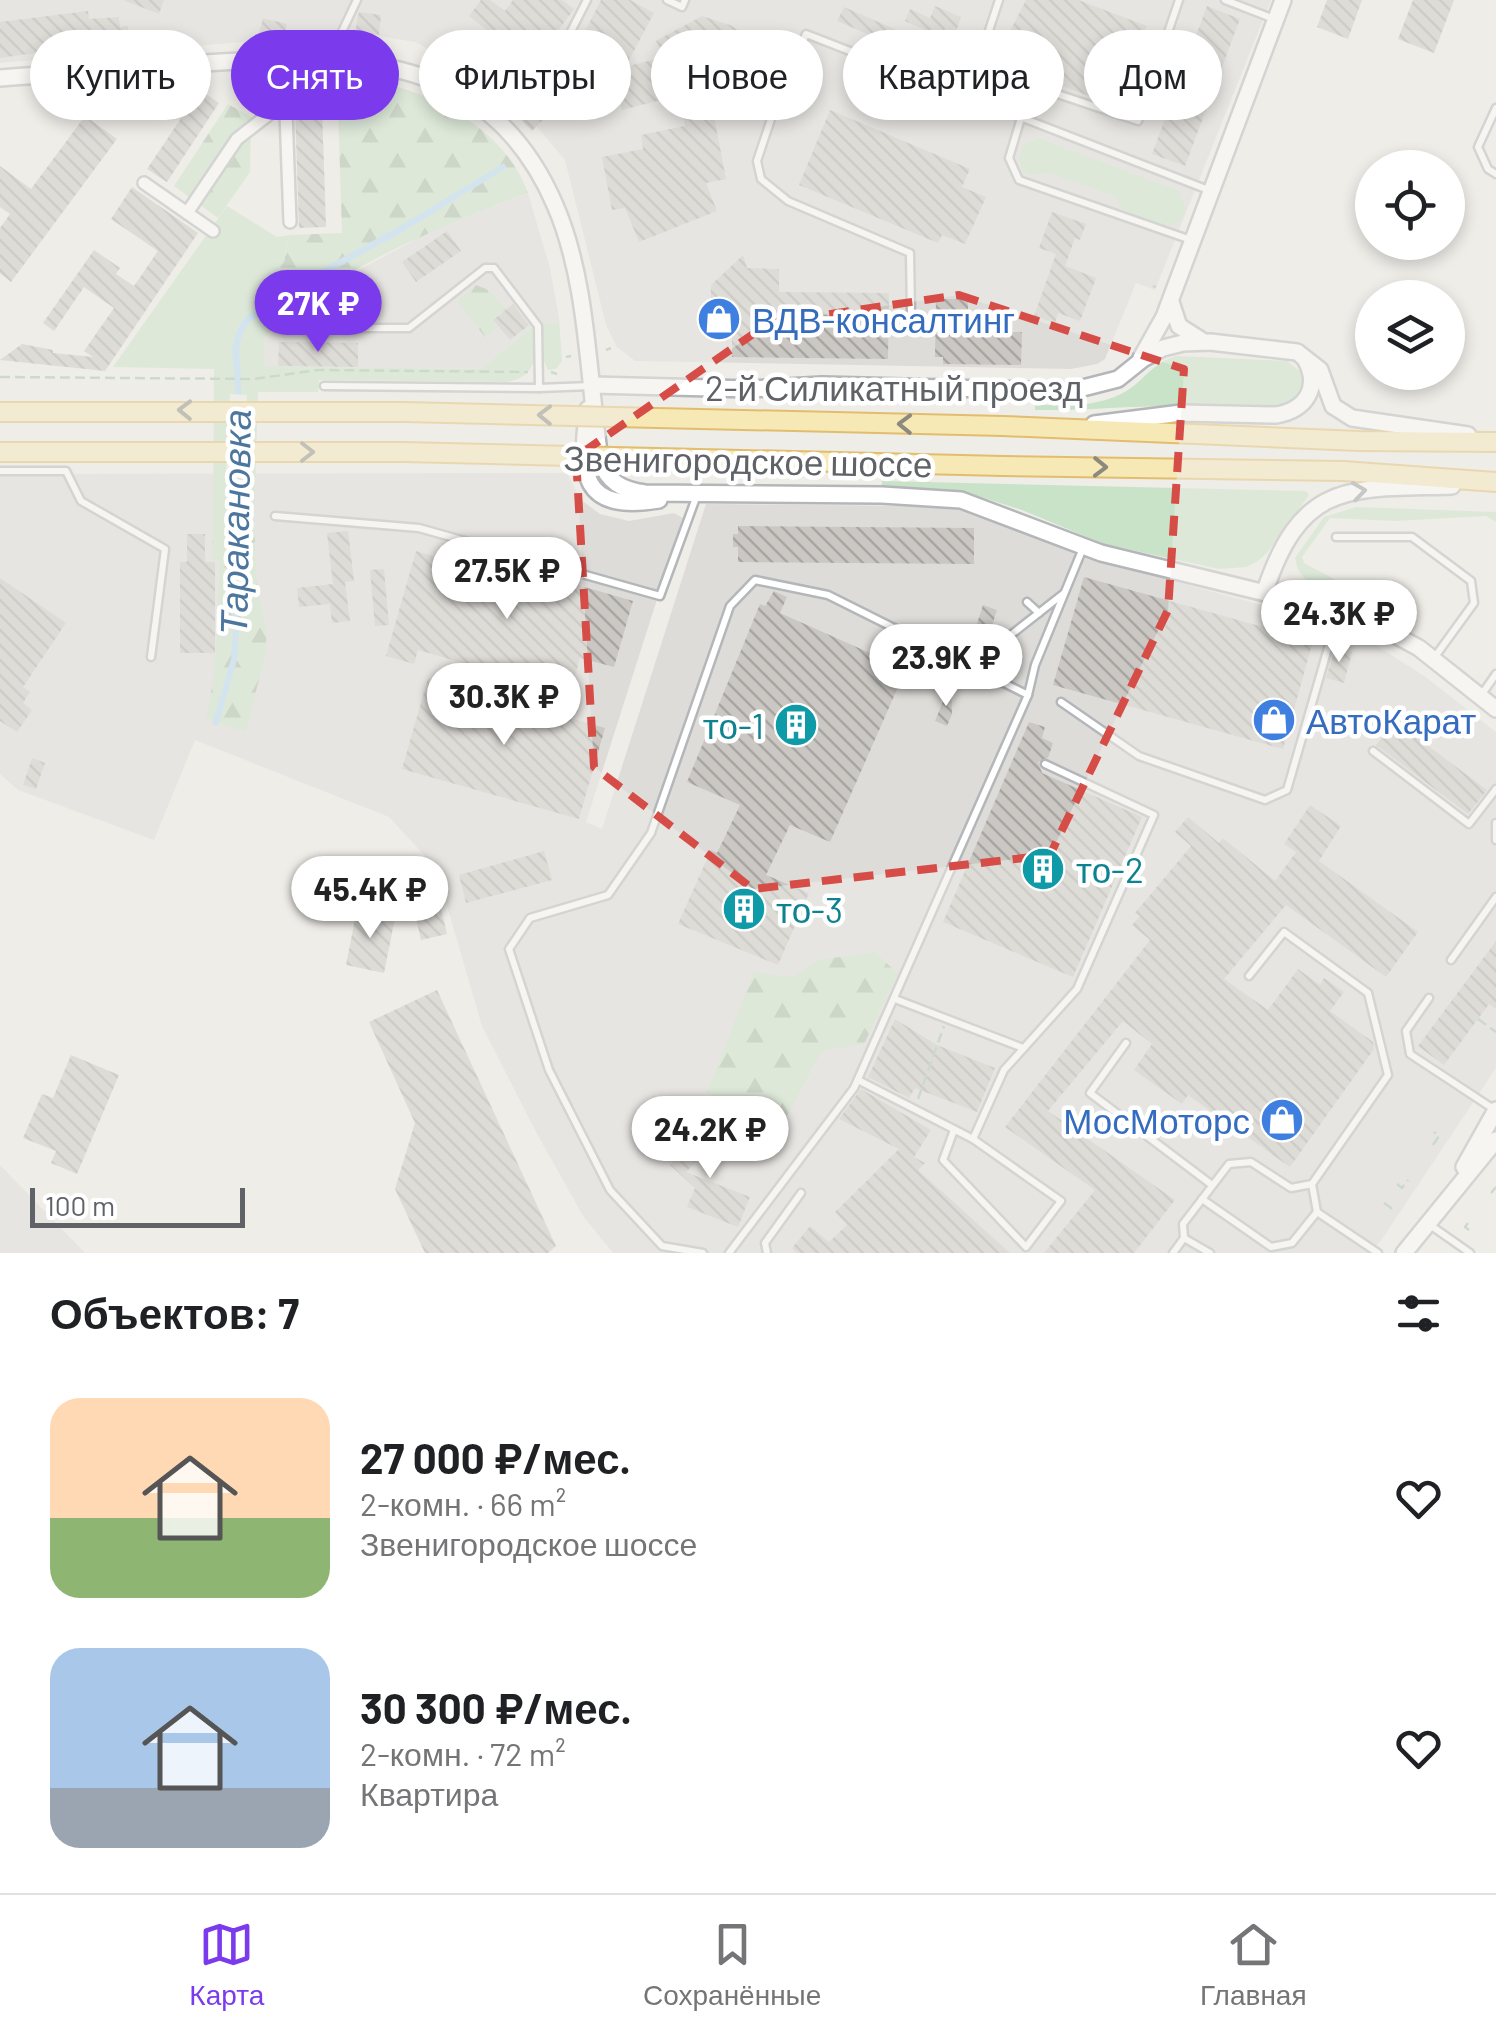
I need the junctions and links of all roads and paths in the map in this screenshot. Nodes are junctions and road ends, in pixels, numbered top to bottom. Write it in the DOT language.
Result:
graph roads {
  1 [pos="357,0"];
  2 [pos="587,0"];
  3 [pos="667,0"];
  4 [pos="685,0"];
  5 [pos="999,0"];
  6 [pos="1179,0"];
  7 [pos="1225,0"];
  8 [pos="1277,7"];
  9 [pos="343,30"];
  10 [pos="572,30"];
  11 [pos="843,48"];
  12 [pos="231,63"];
  13 [pos="399,73"];
  14 [pos="0,78"];
  15 [pos="1496,108"];
  16 [pos="261,120"];
  17 [pos="287,120"];
  18 [pos="1020,120"];
  19 [pos="1026,120"];
  20 [pos="1496,174"];
  21 [pos="144,183"];
  22 [pos="1212,192"];
  23 [pos="187,212"];
  24 [pos="290,222"];
  25 [pos="213,232"];
  26 [pos="1193,240"];
  27 [pos="1160,289"];
  28 [pos="911,315"];
  29 [pos="287,328"];
  30 [pos="1210,342"];
  31 [pos="1302,356"];
  32 [pos="1135,365"];
  33 [pos="538,372"];
  34 [pos="557,374"];
  35 [pos="0,377"];
  36 [pos="324,386"];
  37 [pos="592,386"];
  38 [pos="539,388"];
  39 [pos="0,412"];
  40 [pos="1035,428"];
  41 [pos="1496,441"];
  42 [pos="0,452"];
  43 [pos="0,471"];
  44 [pos="1496,483"];
  45 [pos="697,494"];
  46 [pos="274,516"];
  47 [pos="1336,537"];
  48 [pos="1083,547"];
  49 [pos="1265,591"];
  50 [pos="1066,592"];
  51 [pos="1027,602"];
  52 [pos="1339,609"];
  53 [pos="1039,612"];
  54 [pos="151,657"];
  55 [pos="1434,659"];
  56 [pos="982,673"];
  57 [pos="1496,674"];
  58 [pos="1028,696"];
  59 [pos="1480,696"];
  60 [pos="1061,702"];
  61 [pos="1496,709"];
  62 [pos="1374,751"];
  63 [pos="1045,764"];
  64 [pos="1496,789"];
  65 [pos="1496,823"];
  66 [pos="1496,840"];
  67 [pos="1496,897"];
  68 [pos="1451,960"];
  69 [pos="1249,976"];
  70 [pos="896,998"];
  71 [pos="1430,998"];
  72 [pos="946,1018"];
  73 [pos="1478,1019"];
  74 [pos="1496,1032"];
  75 [pos="1126,1043"];
  76 [pos="1023,1048"];
  77 [pos="858,1080"];
  78 [pos="914,1110"];
  79 [pos="1496,1111"];
  80 [pos="1496,1124"];
  81 [pos="954,1130"];
  82 [pos="1434,1132"];
  83 [pos="974,1138"];
  84 [pos="1496,1140"];
  85 [pos="1433,1145"];
  86 [pos="1464,1167"];
  87 [pos="1408,1180"];
  88 [pos="1312,1184"];
  89 [pos="1397,1184"];
  90 [pos="1212,1185"];
  91 [pos="1496,1188"];
  92 [pos="800,1193"];
  93 [pos="1491,1193"];
  94 [pos="1202,1199"];
  95 [pos="1384,1203"];
  96 [pos="1394,1210"];
  97 [pos="1317,1212"];
  98 [pos="1427,1222"];
  99 [pos="1468,1223"];
  100 [pos="1472,1232"];
  101 [pos="1184,1238"];
  102 [pos="703,1253"];
  103 [pos="729,1253"];
  104 [pos="767,1253"];
  105 [pos="1173,1253"];
  106 [pos="1210,1253"];
  107 [pos="1378,1253"];
  108 [pos="1404,1253"];
  109 [pos="1470,1253"];
  1 -- 9 [label="lane"];
  2 -- 10 [label="lane"];
  3 -- 4 [label="lane"];
  5 -- 6 [label="lane"];
  7 -- 8 [label="lane"];
  8 -- 22 [label="street, 2-й Силикатный проезд"];
  11 -- 28 [label="lane"];
  12 -- 14 [label="street"];
  13 -- 37 [label="street"];
  15 -- 20 [label="lane"];
  16 -- 23 [label="street"];
  17 -- 24 [label="street"];
  18 -- 26 [label="lane"];
  19 -- 22 [label="lane"];
  21 -- 23 [label="street"];
  22 -- 26 [label="street, 2-й Силикатный проезд"];
  23 -- 25 [label="street"];
  26 -- 27 [label="street, 2-й Силикатный проезд"];
  27 -- 30 [label="street"];
  27 -- 32 [label="street, 2-й Силикатный проезд"];
  29 -- 33 [label="lane"];
  30 -- 31 [label="street, 2-й Силикатный проезд"];
  30 -- 32 [label="street, 2-й Силикатный проезд"];
  31 -- 40 [label="street, Звенигородское шоссе"];
  31 -- 41 [label="street, Звенигородское шоссе"];
  32 -- 37 [label="street, 2-й Силикатный проезд"];
  33 -- 34 [label="path"];
  33 -- 35 [label="path"];
  33 -- 38 [label="lane"];
  36 -- 38 [label="lane"];
  37 -- 38 [label="lane"];
  37 -- 45 [label="street"];
  40 -- 39 [label="main road, Звенигородское шоссе, one-way, bridge"];
  40 -- 41 [label="main road, Звенигородское шоссе"];
  42 -- 44 [label="main road, Звенигородское шоссе, one-way, bridge"];
  43 -- 54 [label="lane"];
  49 -- 44 [label="street, one-way"];
  45 -- 46 [label="lane"];
  45 -- 48 [label="street"];
  47 -- 55 [label="lane"];
  48 -- 49 [label="street"];
  48 -- 50 [label="lane"];
  49 -- 52 [label="street"];
  50 -- 53 [label="lane"];
  50 -- 58 [label="lane"];
  51 -- 53 [label="lane"];
  52 -- 55 [label="street"];
  52 -- 60 [label="lane"];
  53 -- 56 [label="lane"];
  55 -- 59 [label="street"];
  56 -- 58 [label="lane"];
  56 -- 102 [label="lane"];
  57 -- 59 [label="lane"];
  58 -- 70 [label="lane"];
  59 -- 61 [label="street"];
  62 -- 64 [label="lane"];
  63 -- 76 [label="lane"];
  65 -- 66 [label="lane"];
  67 -- 68 [label="lane"];
  69 -- 88 [label="lane"];
  70 -- 72 [label="lane"];
  70 -- 77 [label="lane"];
  71 -- 79 [label="lane"];
  72 -- 76 [label="lane"];
  72 -- 78 [label="path"];
  73 -- 74 [label="path"];
  75 -- 90 [label="lane"];
  76 -- 83 [label="lane"];
  77 -- 78 [label="lane"];
  77 -- 103 [label="lane"];
  78 -- 81 [label="lane"];
  79 -- 86 [label="street"];
  80 -- 86 [label="street"];
  81 -- 83 [label="lane"];
  81 -- 83 [label="lane"];
  82 -- 85 [label="path"];
  84 -- 98 [label="street"];
  86 -- 98 [label="street"];
  87 -- 89 [label="path"];
  88 -- 90 [label="lane"];
  88 -- 97 [label="lane"];
  90 -- 94 [label="lane"];
  91 -- 93 [label="path"];
  92 -- 104 [label="lane"];
  94 -- 97 [label="lane"];
  94 -- 101 [label="lane"];
  95 -- 96 [label="path"];
  97 -- 107 [label="lane"];
  98 -- 108 [label="street"];
  98 -- 109 [label="lane"];
  99 -- 100 [label="path"];
  101 -- 105 [label="lane"];
  101 -- 106 [label="lane"];
}
